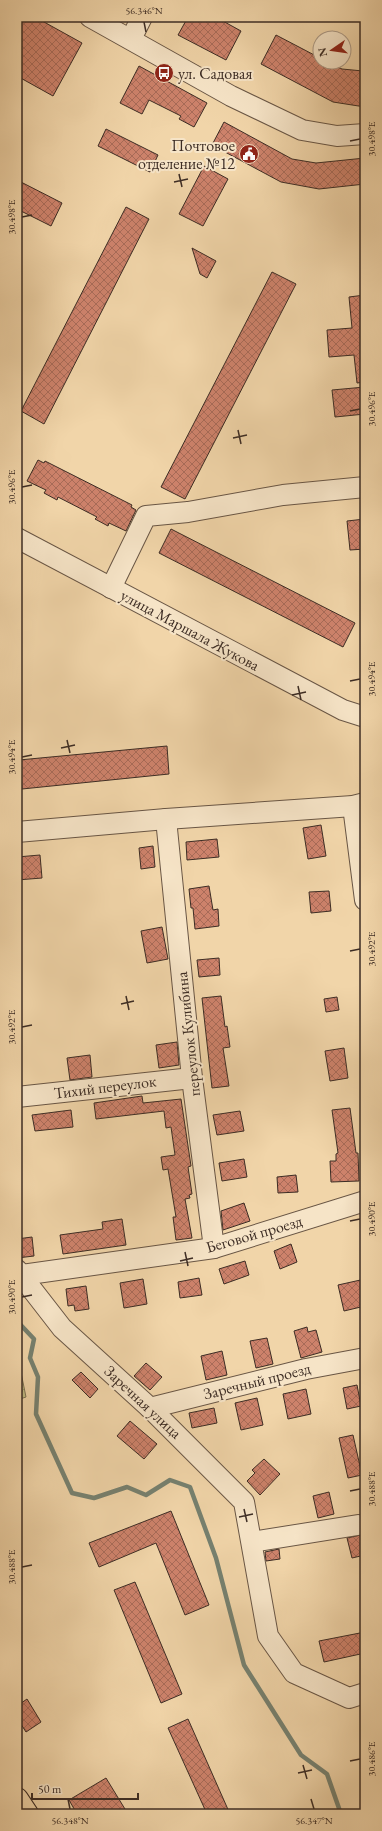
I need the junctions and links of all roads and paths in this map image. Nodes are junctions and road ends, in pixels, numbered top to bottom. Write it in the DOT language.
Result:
graph roads {
  1 [pos="90,17"];
  2 [pos="142,17"];
  3 [pos="131,39"];
  4 [pos="365,134"];
  5 [pos="365,487"];
  6 [pos="17,538"];
  7 [pos="111,588"];
  8 [pos="365,717"];
  9 [pos="359,805"];
  10 [pos="166,819"];
  11 [pos="17,832"];
  12 [pos="365,900"];
  13 [pos="192,1078"];
  14 [pos="17,1098"];
  15 [pos="365,1201"];
  16 [pos="214,1248"];
  17 [pos="19,1272"];
  18 [pos="365,1358"];
  19 [pos="150,1408"];
  20 [pos="358,1525"];
  21 [pos="252,1542"];
  22 [pos="365,1693"];
  23 [pos="17,1799"];
  24 [pos="27,1814"];
  1 -- 3 [label="street"];
  2 -- 3 [label="street"];
  3 -- 4 [label="street"];
  5 -- 7 [label="street"];
  6 -- 7 [label="street, улица Маршала Жукова"];
  7 -- 8 [label="street, улица Маршала Жукова"];
  9 -- 10 [label="street"];
  9 -- 12 [label="street"];
  10 -- 11 [label="street"];
  10 -- 13 [label="street, переулок Кулибина"];
  13 -- 14 [label="street, Тихий переулок"];
  13 -- 16 [label="street, переулок Кулибина"];
  15 -- 16 [label="street, Беговой проезд"];
  16 -- 17 [label="street, Беговой проезд"];
  17 -- 19 [label="street, Заречная улица"];
  18 -- 19 [label="street, Заречный проезд"];
  19 -- 21 [label="street, Заречная улица"];
  20 -- 21 [label="street"];
  21 -- 22 [label="street, Заречная улица"];
  23 -- 24 [label="main road"];
}
